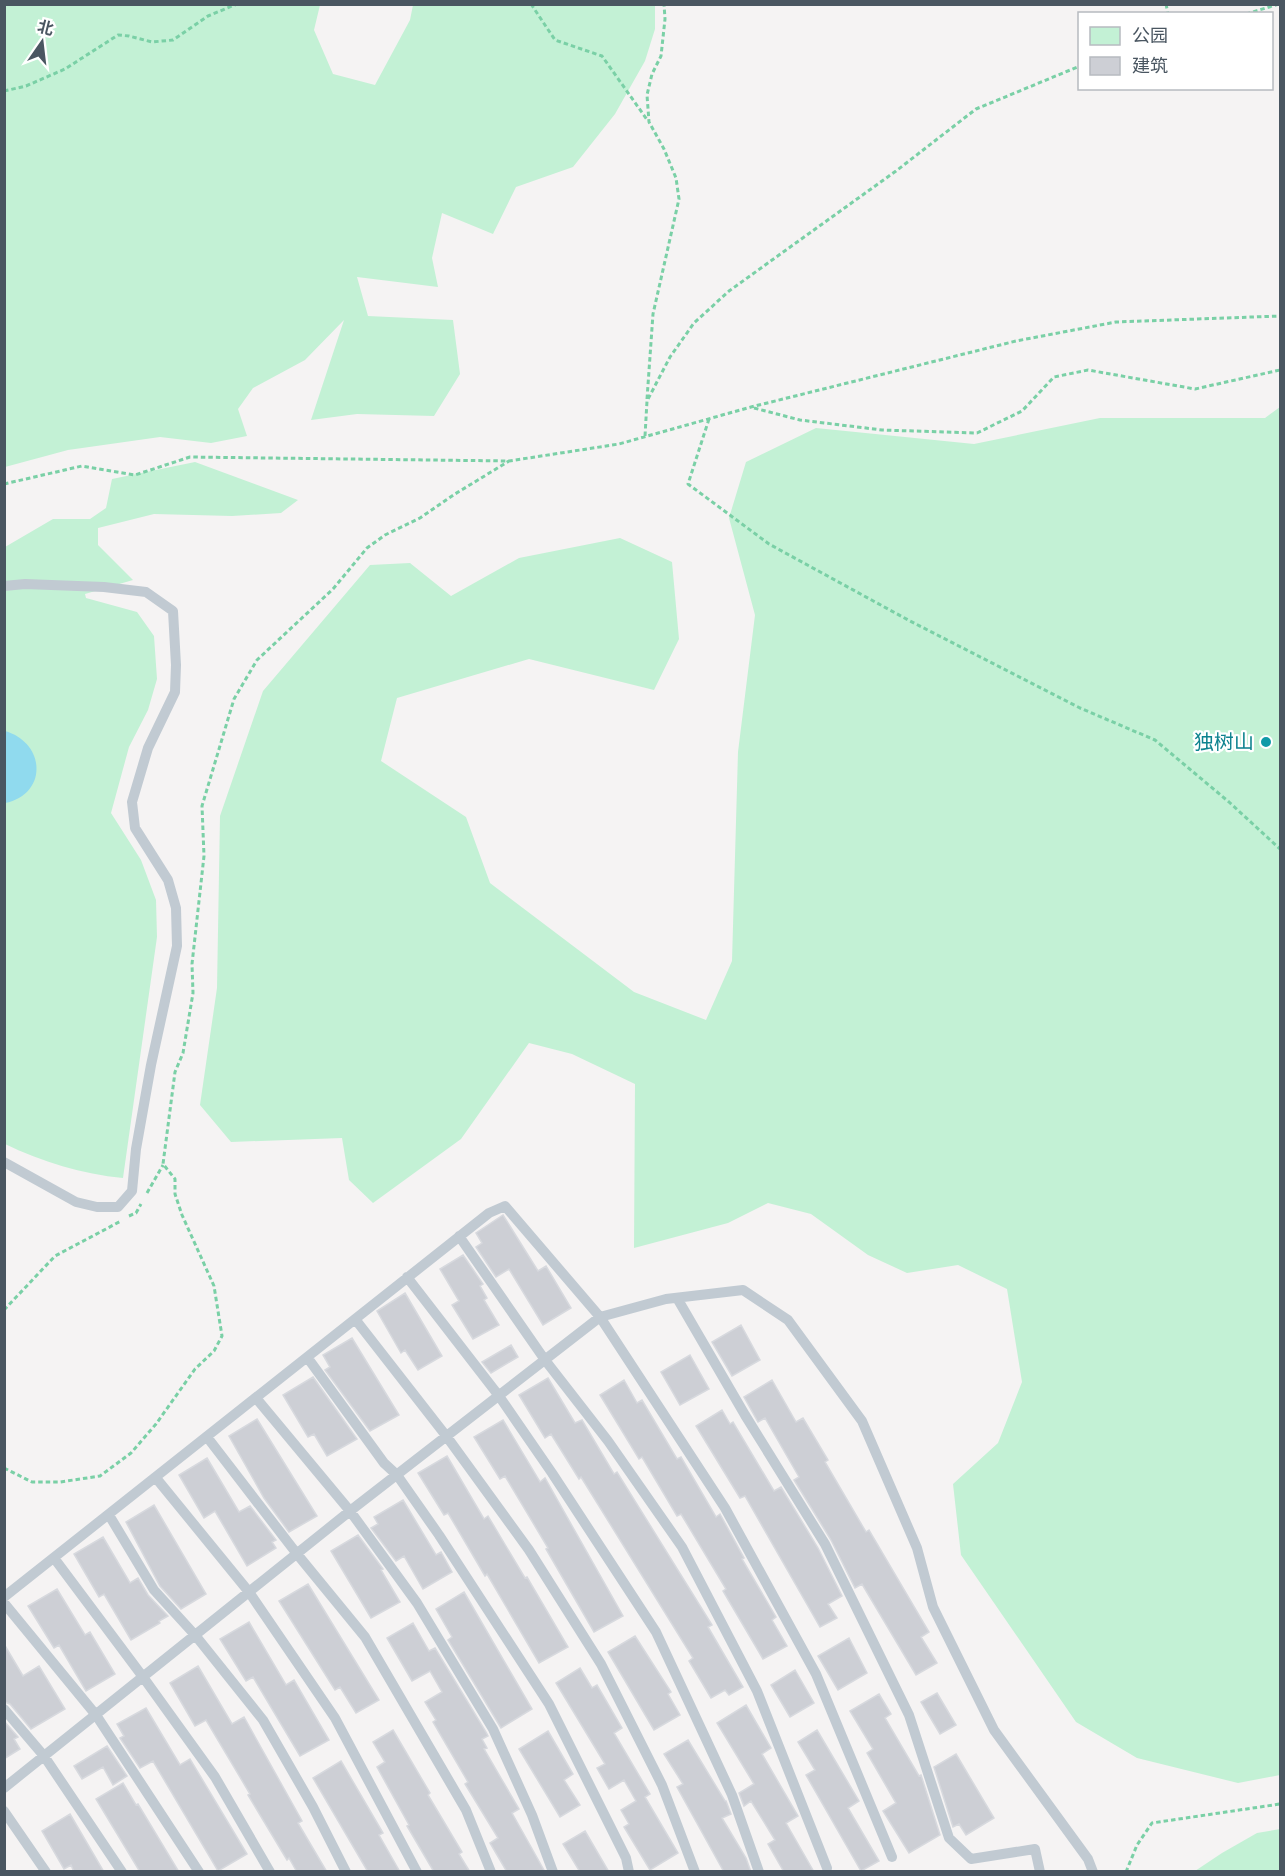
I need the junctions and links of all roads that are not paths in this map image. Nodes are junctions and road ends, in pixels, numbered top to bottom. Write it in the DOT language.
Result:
graph roads {
  1 [pos="4,586"];
  2 [pos="4,1162"];
  3 [pos="459,1236"];
  4 [pos="407,1277"];
  5 [pos="677,1298"];
  6 [pos="600,1317"];
  7 [pos="355,1319"];
  8 [pos="307,1357"];
  9 [pos="545,1360"];
  10 [pos="499,1396"];
  11 [pos="256,1398"];
  12 [pos="207,1437"];
  13 [pos="447,1437"];
  14 [pos="398,1475"];
  15 [pos="156,1478"];
  16 [pos="350,1511"];
  17 [pos="109,1515"];
  18 [pos="297,1554"];
  19 [pos="54,1558"];
  20 [pos="249,1593"];
  21 [pos="4,1598"];
  22 [pos="4,1603"];
  23 [pos="195,1635"];
  24 [pos="143,1677"];
  25 [pos="4,1709"];
  26 [pos="96,1715"];
  27 [pos="44,1756"];
  28 [pos="4,1788"];
  29 [pos="4,1811"];
  30 [pos="892,1857"];
  31 [pos="827,1868"];
  32 [pos="46,1872"];
  33 [pos="122,1872"];
  34 [pos="200,1872"];
  35 [pos="270,1872"];
  36 [pos="346,1872"];
  37 [pos="417,1872"];
  38 [pos="491,1872"];
  39 [pos="554,1872"];
  40 [pos="630,1872"];
  41 [pos="695,1872"];
  42 [pos="759,1872"];
  43 [pos="1040,1872"];
  44 [pos="1093,1872"];
  1 -- 2 [label="lane"];
  3 -- 4 [label="lane"];
  3 -- 6 [label="lane"];
  3 -- 9 [label="lane"];
  4 -- 7 [label="lane"];
  4 -- 10 [label="lane"];
  5 -- 6 [label="lane"];
  5 -- 43 [label="lane"];
  5 -- 44 [label="lane"];
  6 -- 9 [label="lane"];
  6 -- 30 [label="lane"];
  7 -- 8 [label="lane"];
  7 -- 13 [label="lane"];
  8 -- 11 [label="lane"];
  8 -- 14 [label="lane"];
  9 -- 10 [label="lane"];
  9 -- 31 [label="lane"];
  10 -- 13 [label="lane"];
  10 -- 42 [label="lane"];
  11 -- 12 [label="lane"];
  11 -- 16 [label="lane"];
  12 -- 15 [label="lane"];
  12 -- 18 [label="lane"];
  13 -- 14 [label="lane"];
  13 -- 41 [label="lane"];
  14 -- 16 [label="lane"];
  14 -- 40 [label="lane"];
  15 -- 17 [label="lane"];
  15 -- 20 [label="lane"];
  16 -- 18 [label="lane"];
  16 -- 39 [label="lane"];
  17 -- 19 [label="lane"];
  17 -- 23 [label="lane"];
  18 -- 20 [label="lane"];
  18 -- 38 [label="lane"];
  19 -- 21 [label="lane"];
  19 -- 24 [label="lane"];
  20 -- 23 [label="lane"];
  20 -- 37 [label="lane"];
  22 -- 26 [label="lane"];
  23 -- 24 [label="lane"];
  23 -- 36 [label="lane"];
  24 -- 26 [label="lane"];
  24 -- 35 [label="lane"];
  25 -- 27 [label="lane"];
  26 -- 27 [label="lane"];
  26 -- 34 [label="lane"];
  27 -- 28 [label="lane"];
  27 -- 33 [label="lane"];
  29 -- 32 [label="lane"];
}
